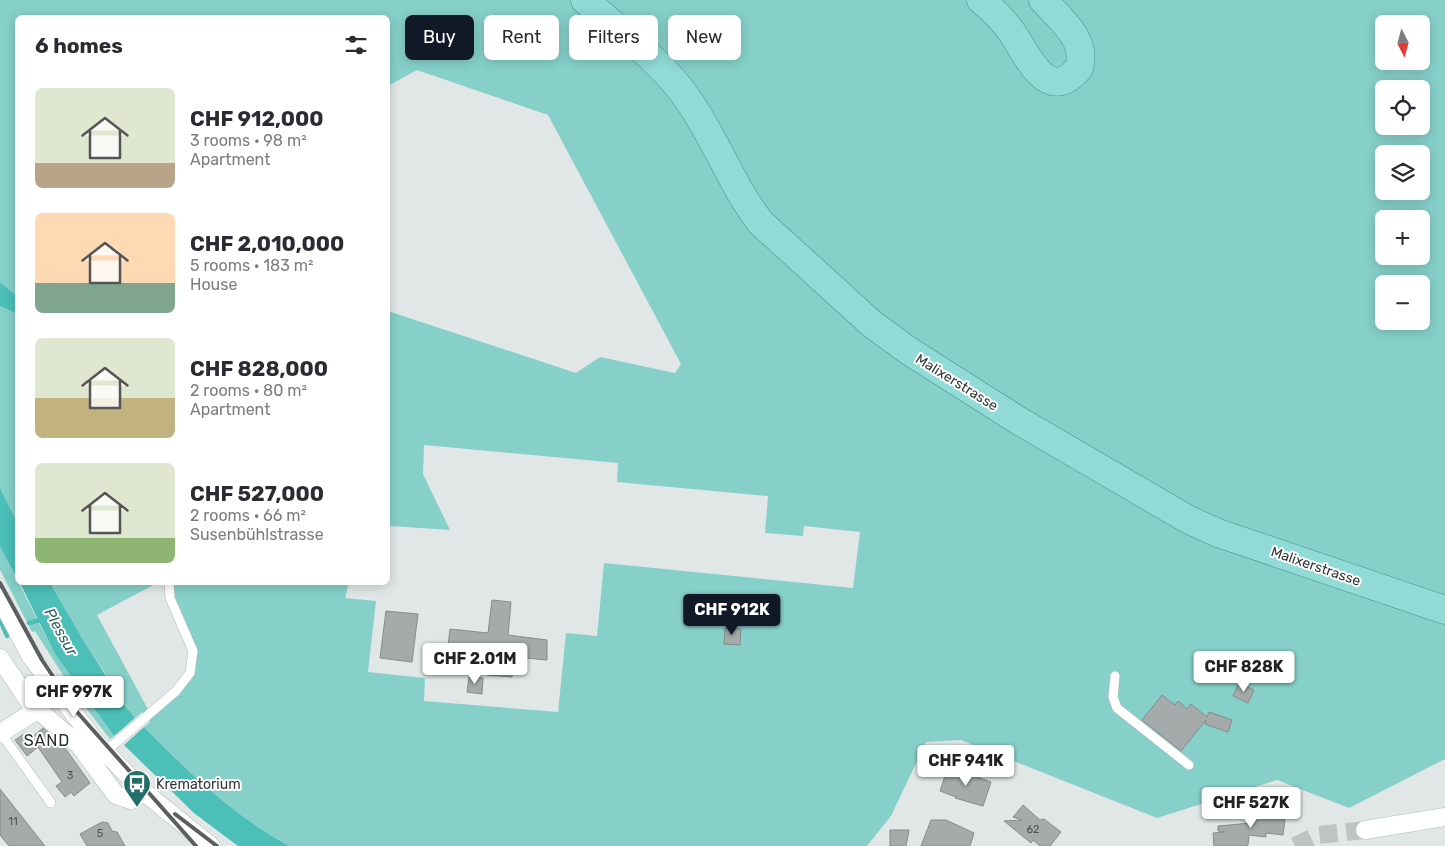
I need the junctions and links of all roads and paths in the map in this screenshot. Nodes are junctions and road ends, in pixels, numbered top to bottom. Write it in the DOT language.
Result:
graph roads {
  1 [pos="584,0"];
  2 [pos="981,0"];
  3 [pos="1043,0"];
  4 [pos="169,585"];
  5 [pos="0,598"];
  6 [pos="1445,610"];
  7 [pos="0,658"];
  8 [pos="1115,676"];
  9 [pos="37,710"];
  10 [pos="0,732"];
  11 [pos="110,748"];
  12 [pos="1189,764"];
  13 [pos="144,792"];
  14 [pos="51,803"];
  15 [pos="1445,817"];
  16 [pos="1365,830"];
  17 [pos="211,846"];
  1 -- 6 [label="main road, Malixerstrasse"];
  2 -- 3 [label="main road"];
  4 -- 11 [label="lane"];
  5 -- 11 [label="street"];
  7 -- 9 [label="street"];
  8 -- 12 [label="lane"];
  9 -- 10 [label="street"];
  9 -- 13 [label="street"];
  10 -- 14 [label="lane"];
  11 -- 13 [label="street"];
  13 -- 17 [label="street"];
  15 -- 16 [label="street"];
}
